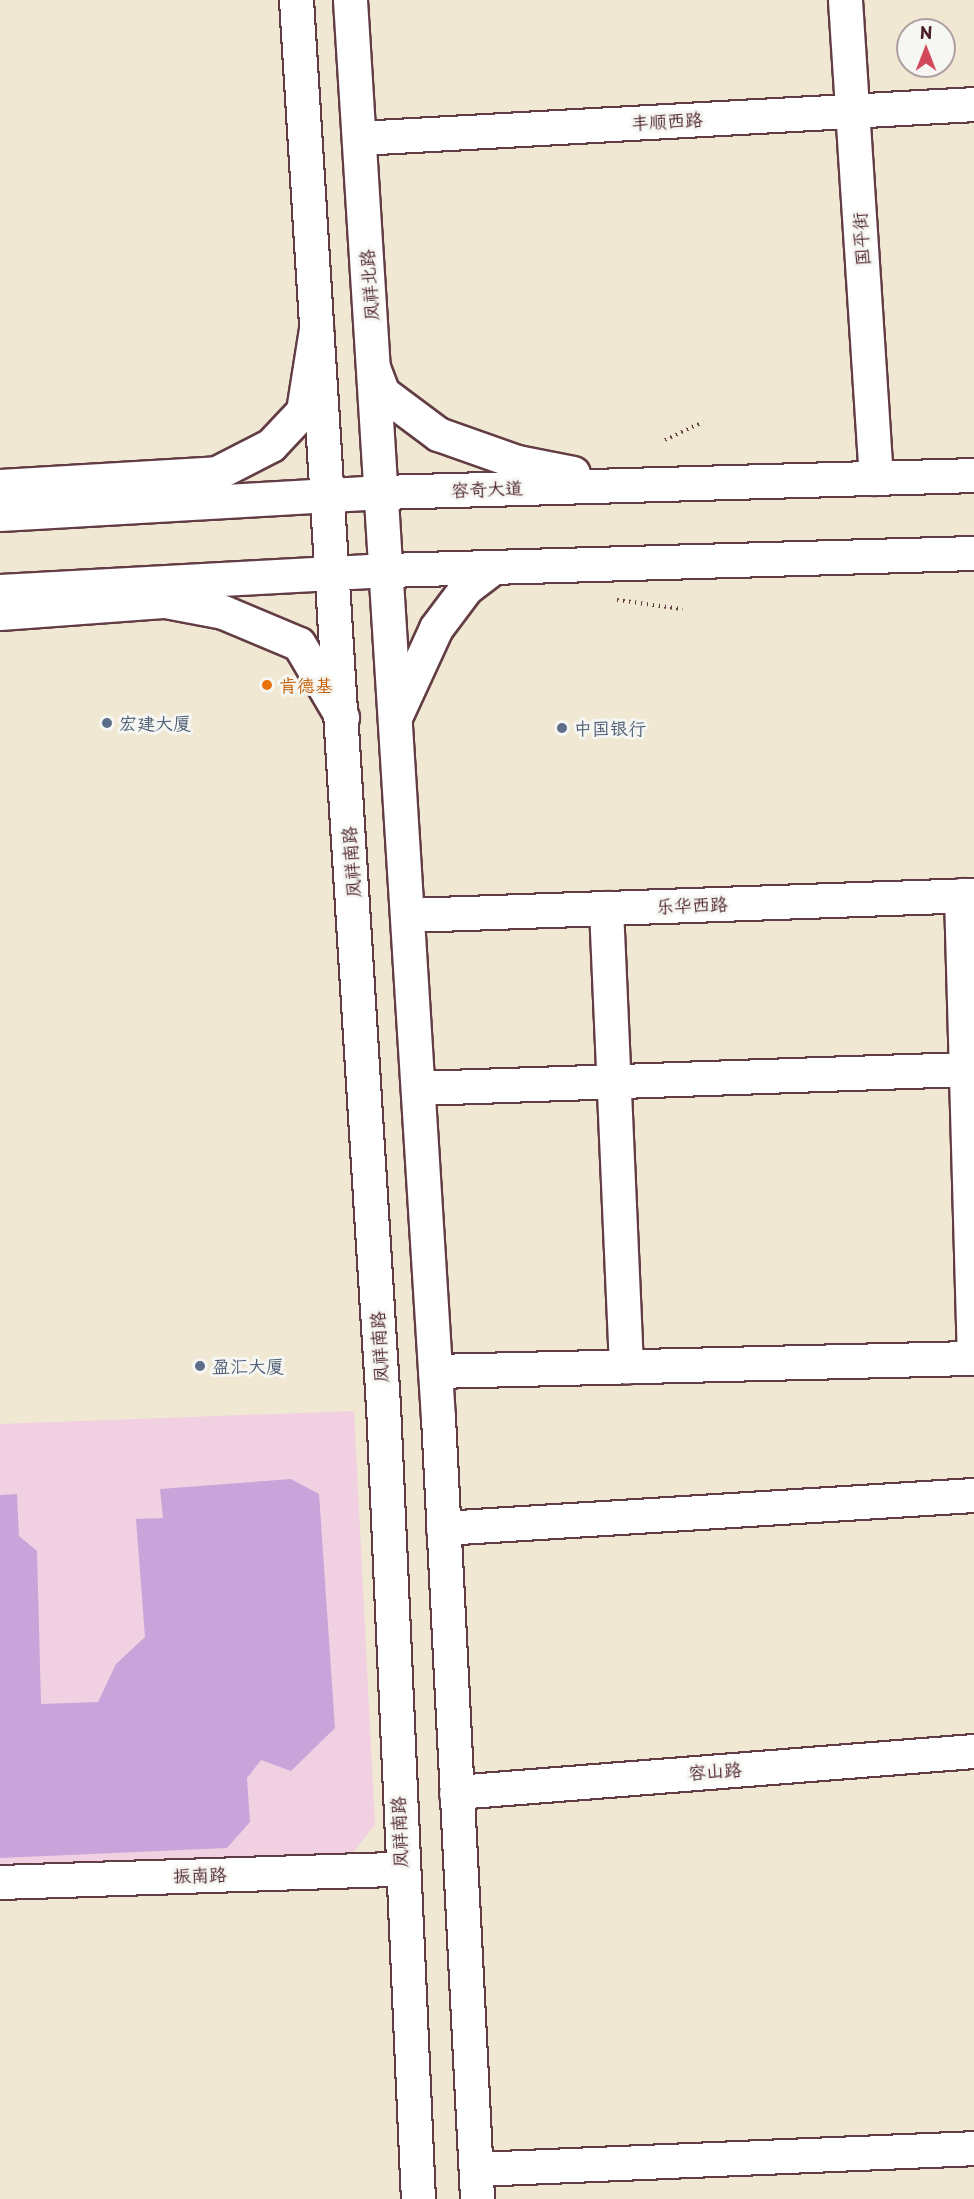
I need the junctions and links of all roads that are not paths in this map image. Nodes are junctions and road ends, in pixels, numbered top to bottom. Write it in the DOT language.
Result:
graph roads {
  1 [pos="296,0"];
  2 [pos="350,0"];
  3 [pos="845,0"];
  4 [pos="974,104"];
  5 [pos="852,111"];
  6 [pos="359,138"];
  7 [pos="316,329"];
  8 [pos="374,370"];
  9 [pos="217,473"];
  10 [pos="974,475"];
  11 [pos="876,478"];
  12 [pos="637,485"];
  13 [pos="0,486"];
  14 [pos="382,492"];
  15 [pos="327,495"];
  16 [pos="153,505"];
  17 [pos="0,513"];
  18 [pos="974,553"];
  19 [pos="494,567"];
  20 [pos="387,570"];
  21 [pos="331,573"];
  22 [pos="87,586"];
  23 [pos="0,591"];
  24 [pos="163,601"];
  25 [pos="0,613"];
  26 [pos="396,715"];
  27 [pos="342,717"];
  28 [pos="968,895"];
  29 [pos="606,908"];
  30 [pos="409,915"];
  31 [pos="965,1069"];
  32 [pos="613,1081"];
  33 [pos="419,1088"];
  34 [pos="972,1358"];
  35 [pos="626,1367"];
  36 [pos="435,1371"];
  37 [pos="974,1495"];
  38 [pos="443,1528"];
  39 [pos="974,1751"];
  40 [pos="456,1792"];
  41 [pos="400,1869"];
  42 [pos="0,1882"];
  43 [pos="974,2148"];
  44 [pos="476,2184"];
  45 [pos="418,2199"];
  1 -- 7 [label="street"];
  2 -- 6 [label="street, 凤祥北路"];
  3 -- 5 [label="street, 国平街"];
  4 -- 5 [label="street, 丰顺西路"];
  5 -- 6 [label="street, 丰顺西路"];
  5 -- 11 [label="street, 国平街"];
  6 -- 8 [label="street, 凤祥北路"];
  7 -- 9 [label="street"];
  7 -- 15 [label="street"];
  8 -- 12 [label="street"];
  8 -- 14 [label="street, 凤祥北路"];
  9 -- 13 [label="street"];
  9 -- 16 [label="street"];
  10 -- 11 [label="street, 容奇大道"];
  11 -- 12 [label="street, 容奇大道"];
  12 -- 14 [label="street, 容奇大道"];
  14 -- 15 [label="street, 容奇大道"];
  14 -- 20 [label="street, 凤祥北路"];
  15 -- 16 [label="street, 容奇大道"];
  15 -- 21 [label="street, 凤祥南路"];
  16 -- 17 [label="street, 容奇大道"];
  18 -- 19 [label="street"];
  19 -- 20 [label="street"];
  19 -- 26 [label="street"];
  20 -- 21 [label="street"];
  20 -- 26 [label="street"];
  21 -- 22 [label="street"];
  21 -- 27 [label="street, 凤祥南路"];
  22 -- 23 [label="street"];
  22 -- 24 [label="street"];
  24 -- 25 [label="street"];
  24 -- 27 [label="street"];
  26 -- 30 [label="street"];
  27 -- 41 [label="street, 凤祥南路"];
  28 -- 29 [label="street, 乐华西路"];
  28 -- 31 [label="street"];
  29 -- 30 [label="street, 乐华西路"];
  29 -- 32 [label="street"];
  30 -- 33 [label="street"];
  31 -- 32 [label="street"];
  31 -- 34 [label="street"];
  32 -- 33 [label="street"];
  32 -- 35 [label="street"];
  33 -- 36 [label="street"];
  34 -- 35 [label="street"];
  35 -- 36 [label="street"];
  36 -- 38 [label="street"];
  37 -- 38 [label="street"];
  38 -- 40 [label="street"];
  39 -- 40 [label="street, 容山路"];
  40 -- 44 [label="street"];
  41 -- 42 [label="street, 振南路"];
  41 -- 45 [label="street, 凤祥南路"];
  43 -- 44 [label="street"];
}
